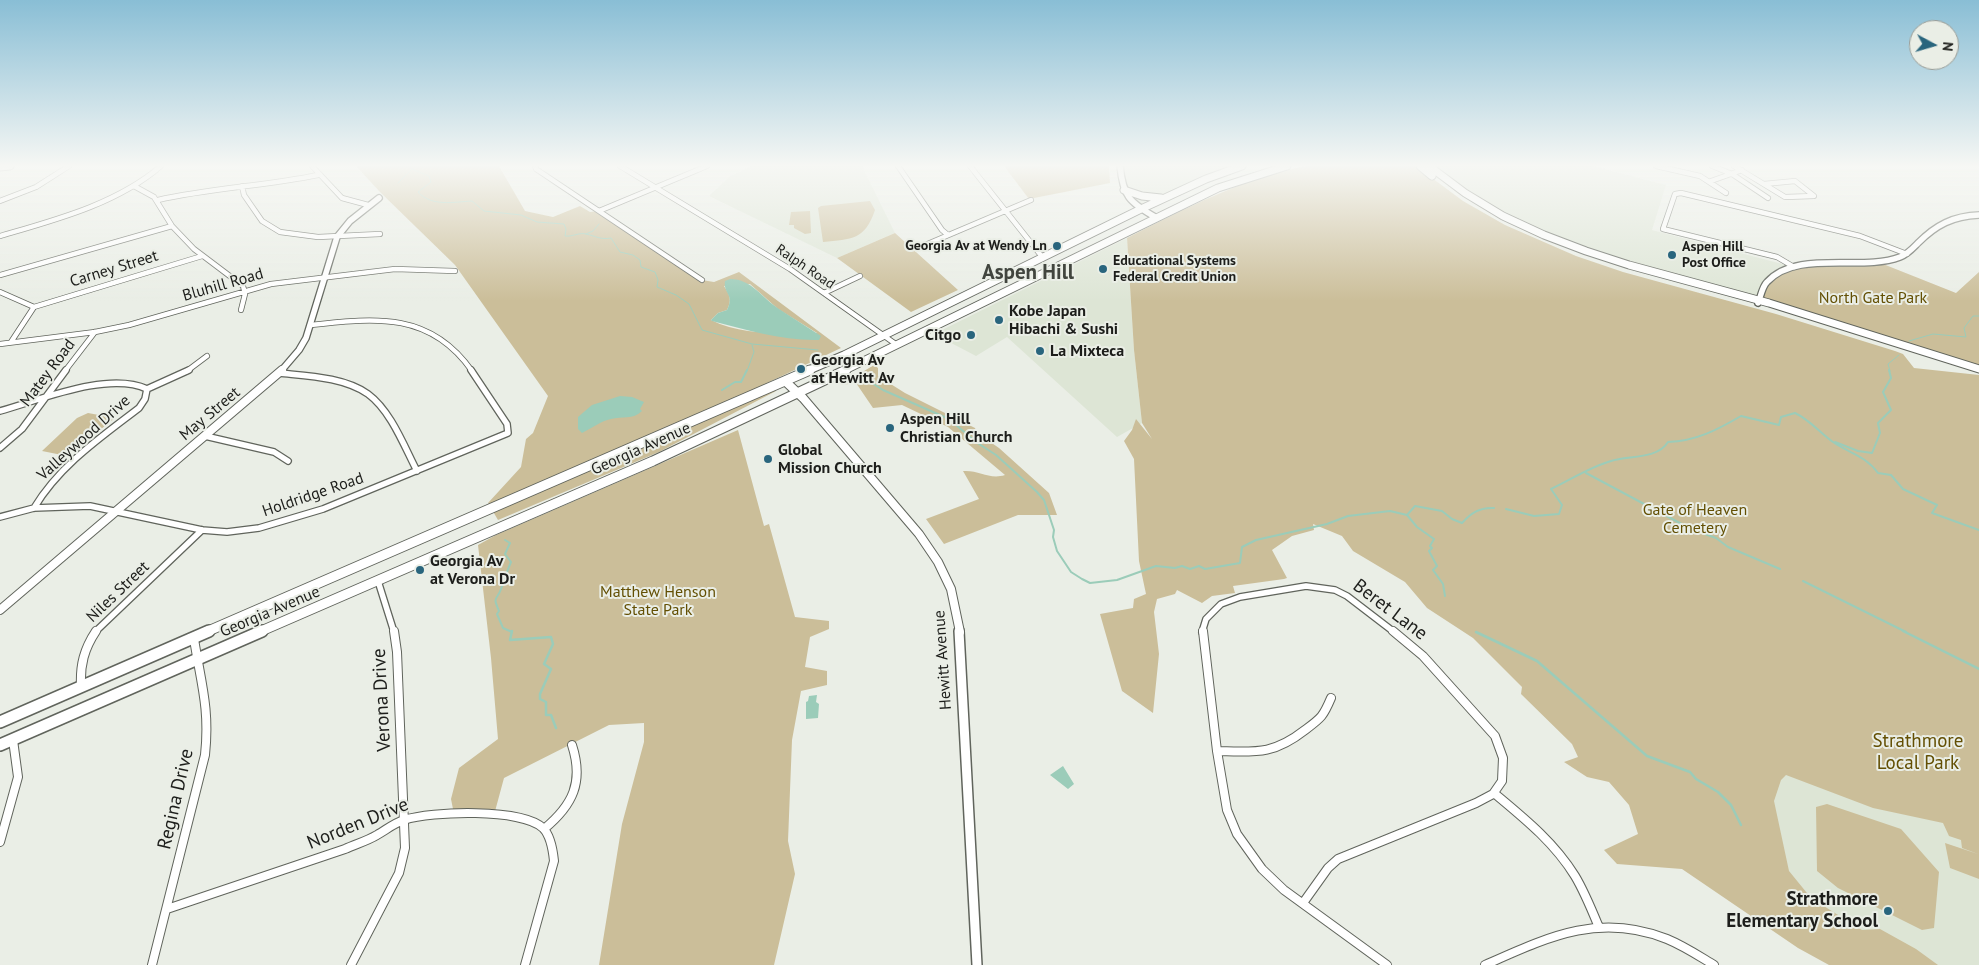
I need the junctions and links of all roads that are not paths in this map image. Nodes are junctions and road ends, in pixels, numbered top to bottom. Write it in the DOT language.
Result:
graph roads {
  1 [pos="75,211"];
  2 [pos="164,211"];
  3 [pos="255,211"];
  4 [pos="361,211"];
  5 [pos="599,211"];
  6 [pos="693,211"];
  7 [pos="929,211"];
  8 [pos="1005,211"];
  9 [pos="1137,211"];
  10 [pos="1145,211"];
  11 [pos="1168,211"];
  12 [pos="1486,211"];
  13 [pos="1495,211"];
  14 [pos="1669,211"];
  15 [pos="1756,211"];
  16 [pos="1979,215"];
  17 [pos="1155,217"];
  18 [pos="172,226"];
  19 [pos="380,234"];
  20 [pos="948,235"];
  21 [pos="0,236"];
  22 [pos="337,237"];
  23 [pos="1077,241"];
  24 [pos="918,248"];
  25 [pos="1907,254"];
  26 [pos="202,256"];
  27 [pos="1043,258"];
  28 [pos="782,264"];
  29 [pos="1794,267"];
  30 [pos="775,268"];
  31 [pos="1051,268"];
  32 [pos="455,271"];
  33 [pos="0,275"];
  34 [pos="324,276"];
  35 [pos="860,276"];
  36 [pos="702,280"];
  37 [pos="244,291"];
  38 [pos="0,292"];
  39 [pos="1005,292"];
  40 [pos="824,293"];
  41 [pos="1759,302"];
  42 [pos="34,306"];
  43 [pos="241,310"];
  44 [pos="310,325"];
  45 [pos="95,332"];
  46 [pos="884,336"];
  47 [pos="11,342"];
  48 [pos="0,344"];
  49 [pos="897,345"];
  50 [pos="207,356"];
  51 [pos="1979,369"];
  52 [pos="279,373"];
  53 [pos="785,382"];
  54 [pos="147,389"];
  55 [pos="799,394"];
  56 [pos="44,400"];
  57 [pos="0,411"];
  58 [pos="205,436"];
  59 [pos="0,448"];
  60 [pos="288,461"];
  61 [pos="418,471"];
  62 [pos="34,508"];
  63 [pos="116,512"];
  64 [pos="0,517"];
  65 [pos="202,530"];
  66 [pos="378,581"];
  67 [pos="0,601"];
  68 [pos="9,603"];
  69 [pos="0,610"];
  70 [pos="194,639"];
  71 [pos="197,660"];
  72 [pos="81,686"];
  73 [pos="1331,698"];
  74 [pos="0,722"];
  75 [pos="13,740"];
  76 [pos="572,745"];
  77 [pos="0,746"];
  78 [pos="1217,751"];
  79 [pos="1494,793"];
  80 [pos="404,820"];
  81 [pos="544,829"];
  82 [pos="0,842"];
  83 [pos="1303,903"];
  84 [pos="166,910"];
  85 [pos="1598,925"];
  86 [pos="1500,962"];
  87 [pos="152,965"];
  88 [pos="351,965"];
  89 [pos="525,965"];
  90 [pos="977,965"];
  91 [pos="1387,965"];
  92 [pos="1484,965"];
  93 [pos="1714,965"];
  1 -- 21 [label="street"];
  2 -- 18 [label="street"];
  3 -- 22 [label="street"];
  4 -- 22 [label="street, May Street"];
  5 -- 36 [label="street"];
  6 -- 28 [label="street, Ralph Road"];
  7 -- 20 [label="street"];
  8 -- 20 [label="street"];
  8 -- 27 [label="street"];
  9 -- 23 [label="main road, Georgia Avenue"];
  10 -- 17 [label="street"];
  11 -- 17 [label="main road, Georgia Avenue"];
  12 -- 41 [label="main road"];
  13 -- 41 [label="main road"];
  14 -- 29 [label="street"];
  15 -- 25 [label="street"];
  16 -- 25 [label="street"];
  17 -- 31 [label="main road, Georgia Avenue"];
  18 -- 26 [label="street"];
  18 -- 33 [label="street"];
  19 -- 22 [label="street"];
  20 -- 24 [label="street"];
  22 -- 34 [label="street, May Street"];
  23 -- 27 [label="main road, Georgia Avenue"];
  23 -- 31 [label="main road"];
  25 -- 29 [label="street"];
  26 -- 37 [label="street"];
  26 -- 42 [label="street, Carney Street"];
  27 -- 39 [label="main road"];
  27 -- 46 [label="main road, Georgia Avenue"];
  28 -- 30 [label="street"];
  28 -- 40 [label="street, Ralph Road"];
  29 -- 41 [label="street"];
  31 -- 39 [label="main road, Georgia Avenue"];
  32 -- 34 [label="street, Bluhill Road"];
  34 -- 37 [label="street, Bluhill Road"];
  34 -- 44 [label="street, May Street"];
  35 -- 40 [label="street"];
  37 -- 43 [label="street"];
  37 -- 45 [label="street, Bluhill Road"];
  38 -- 42 [label="street"];
  39 -- 49 [label="main road, Georgia Avenue"];
  40 -- 46 [label="street, Ralph Road"];
  41 -- 51 [label="main road"];
  42 -- 47 [label="street"];
  44 -- 52 [label="street, May Street"];
  44 -- 61 [label="street, Holdridge Road"];
  45 -- 47 [label="street, Bluhill Road"];
  45 -- 56 [label="street, Matey Road"];
  46 -- 49 [label="street, Ralph Road"];
  46 -- 53 [label="main road, Georgia Avenue"];
  47 -- 48 [label="street, Bluhill Road"];
  49 -- 55 [label="main road, Georgia Avenue"];
  50 -- 54 [label="street"];
  52 -- 58 [label="street, May Street"];
  52 -- 61 [label="street"];
  53 -- 55 [label="street, Hewitt Avenue"];
  53 -- 70 [label="main road, Georgia Avenue"];
  54 -- 56 [label="street, Valleywood Drive"];
  54 -- 62 [label="street, Valleywood Drive"];
  55 -- 66 [label="main road, Georgia Avenue"];
  55 -- 90 [label="street, Hewitt Avenue"];
  56 -- 57 [label="street, Valleywood Drive"];
  56 -- 59 [label="street, Matey Road"];
  58 -- 60 [label="street"];
  58 -- 63 [label="street, May Street"];
  61 -- 65 [label="street, Holdridge Road"];
  62 -- 63 [label="street, Holdridge Road"];
  62 -- 64 [label="street, Holdridge Road"];
  63 -- 65 [label="street, Holdridge Road"];
  63 -- 68 [label="street, May Street"];
  65 -- 72 [label="street, Niles Street"];
  66 -- 71 [label="main road, Georgia Avenue"];
  66 -- 80 [label="street, Verona Drive"];
  67 -- 68 [label="street"];
  68 -- 69 [label="street, May Street"];
  70 -- 71 [label="street, Regina Drive"];
  70 -- 72 [label="main road, Georgia Avenue"];
  71 -- 75 [label="main road, Georgia Avenue"];
  71 -- 84 [label="street, Regina Drive"];
  72 -- 74 [label="main road, Georgia Avenue"];
  73 -- 78 [label="street"];
  75 -- 77 [label="main road, Georgia Avenue"];
  75 -- 82 [label="street"];
  76 -- 81 [label="street"];
  78 -- 79 [label="street, Beret Lane"];
  78 -- 83 [label="street, Beret Lane"];
  79 -- 83 [label="street"];
  79 -- 85 [label="street"];
  80 -- 81 [label="street, Norden Drive"];
  80 -- 84 [label="street, Norden Drive"];
  80 -- 88 [label="street, Verona Drive"];
  81 -- 89 [label="street"];
  83 -- 91 [label="street, Beret Lane"];
  84 -- 87 [label="street, Regina Drive"];
  85 -- 86 [label="street"];
  85 -- 93 [label="street"];
  86 -- 92 [label="street"];
}
